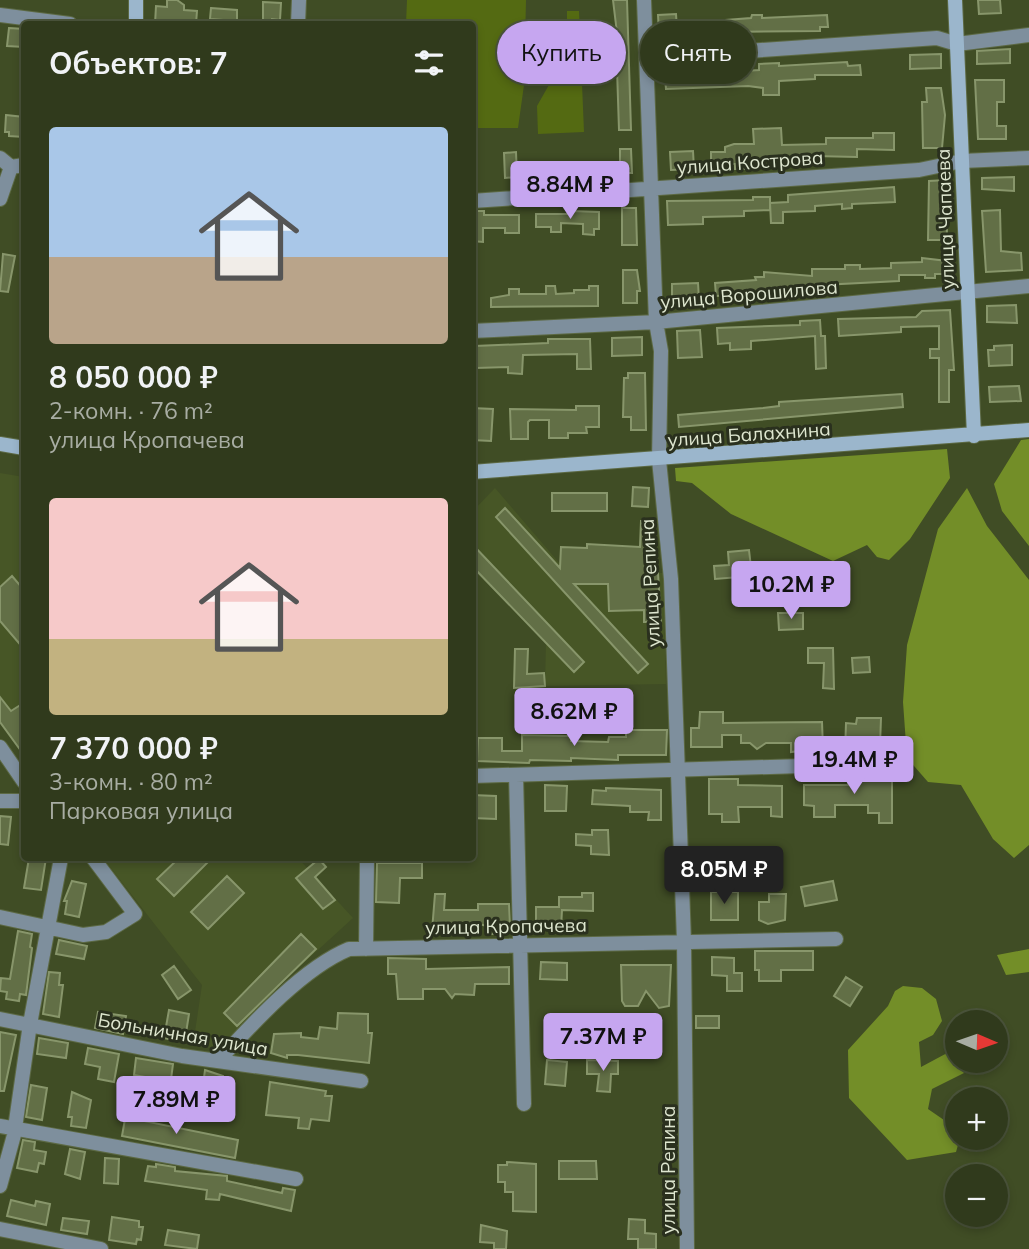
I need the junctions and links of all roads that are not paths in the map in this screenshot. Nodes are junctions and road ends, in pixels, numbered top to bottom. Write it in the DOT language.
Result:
graph roads {
  1 [pos="136,0"];
  2 [pos="299,0"];
  3 [pos="644,0"];
  4 [pos="955,0"];
  5 [pos="0,15"];
  6 [pos="47,21"];
  7 [pos="136,21"];
  8 [pos="298,21"];
  9 [pos="645,21"];
  10 [pos="1029,35"];
  11 [pos="957,44"];
  12 [pos="756,50"];
  13 [pos="647,84"];
  14 [pos="1029,158"];
  15 [pos="962,161"];
  16 [pos="12,163"];
  17 [pos="651,188"];
  18 [pos="0,199"];
  19 [pos="476,201"];
  20 [pos="1029,286"];
  21 [pos="968,292"];
  22 [pos="656,322"];
  23 [pos="476,331"];
  24 [pos="1029,429"];
  25 [pos="974,436"];
  26 [pos="0,444"];
  27 [pos="21,448"];
  28 [pos="659,460"];
  29 [pos="476,472"];
  30 [pos="0,747"];
  31 [pos="898,763"];
  32 [pos="676,772"];
  33 [pos="516,775"];
  34 [pos="476,776"];
  35 [pos="21,778"];
  36 [pos="0,800"];
  37 [pos="21,801"];
  38 [pos="60,861"];
  39 [pos="95,861"];
  40 [pos="367,861"];
  41 [pos="0,917"];
  42 [pos="48,926"];
  43 [pos="836,939"];
  44 [pos="684,941"];
  45 [pos="521,946"];
  46 [pos="366,949"];
  47 [pos="0,1019"];
  48 [pos="30,1024"];
  49 [pos="219,1060"];
  50 [pos="361,1082"];
  51 [pos="524,1104"];
  52 [pos="7,1127"];
  53 [pos="296,1179"];
  54 [pos="0,1186"];
  55 [pos="0,1229"];
  56 [pos="101,1249"];
  57 [pos="687,1249"];
  1 -- 7 [label="street"];
  2 -- 8 [label="street"];
  3 -- 9 [label="street, улица Репина"];
  4 -- 11 [label="street, улица Чапаева"];
  5 -- 6 [label="street"];
  10 -- 11 [label="street"];
  11 -- 12 [label="street"];
  11 -- 15 [label="street, улица Чапаева"];
  13 -- 17 [label="street, улица Репина"];
  14 -- 15 [label="street, улица Кострова"];
  15 -- 17 [label="street, улица Кострова"];
  15 -- 21 [label="street, улица Чапаева"];
  16 -- 18 [label="street"];
  17 -- 19 [label="street, улица Кострова"];
  17 -- 22 [label="street, улица Репина"];
  20 -- 21 [label="street, улица Ворошилова"];
  21 -- 22 [label="street, улица Ворошилова"];
  21 -- 25 [label="street, улица Чапаева"];
  22 -- 23 [label="street, улица Ворошилова"];
  22 -- 28 [label="street, улица Репина"];
  24 -- 25 [label="street, улица Балахнина"];
  25 -- 28 [label="street, улица Балахнина"];
  26 -- 27 [label="street"];
  28 -- 29 [label="street, улица Балахнина"];
  28 -- 32 [label="street, улица Репина"];
  30 -- 35 [label="street"];
  31 -- 32 [label="street"];
  32 -- 33 [label="street"];
  32 -- 44 [label="street, улица Репина"];
  33 -- 34 [label="street"];
  33 -- 45 [label="street"];
  36 -- 37 [label="street"];
  38 -- 42 [label="street"];
  39 -- 42 [label="street"];
  40 -- 46 [label="street"];
  41 -- 42 [label="street"];
  42 -- 48 [label="street"];
  43 -- 44 [label="street, улица Кропачева"];
  44 -- 45 [label="street, улица Кропачева"];
  44 -- 57 [label="street, улица Репина"];
  45 -- 46 [label="street, улица Кропачева"];
  45 -- 51 [label="street"];
  46 -- 49 [label="street, улица Кропачева"];
  47 -- 48 [label="street, Больничная улица"];
  48 -- 49 [label="street, Больничная улица"];
  48 -- 52 [label="street"];
  49 -- 50 [label="street, Больничная улица"];
  52 -- 53 [label="street"];
  52 -- 54 [label="street"];
  55 -- 56 [label="street"];
}
